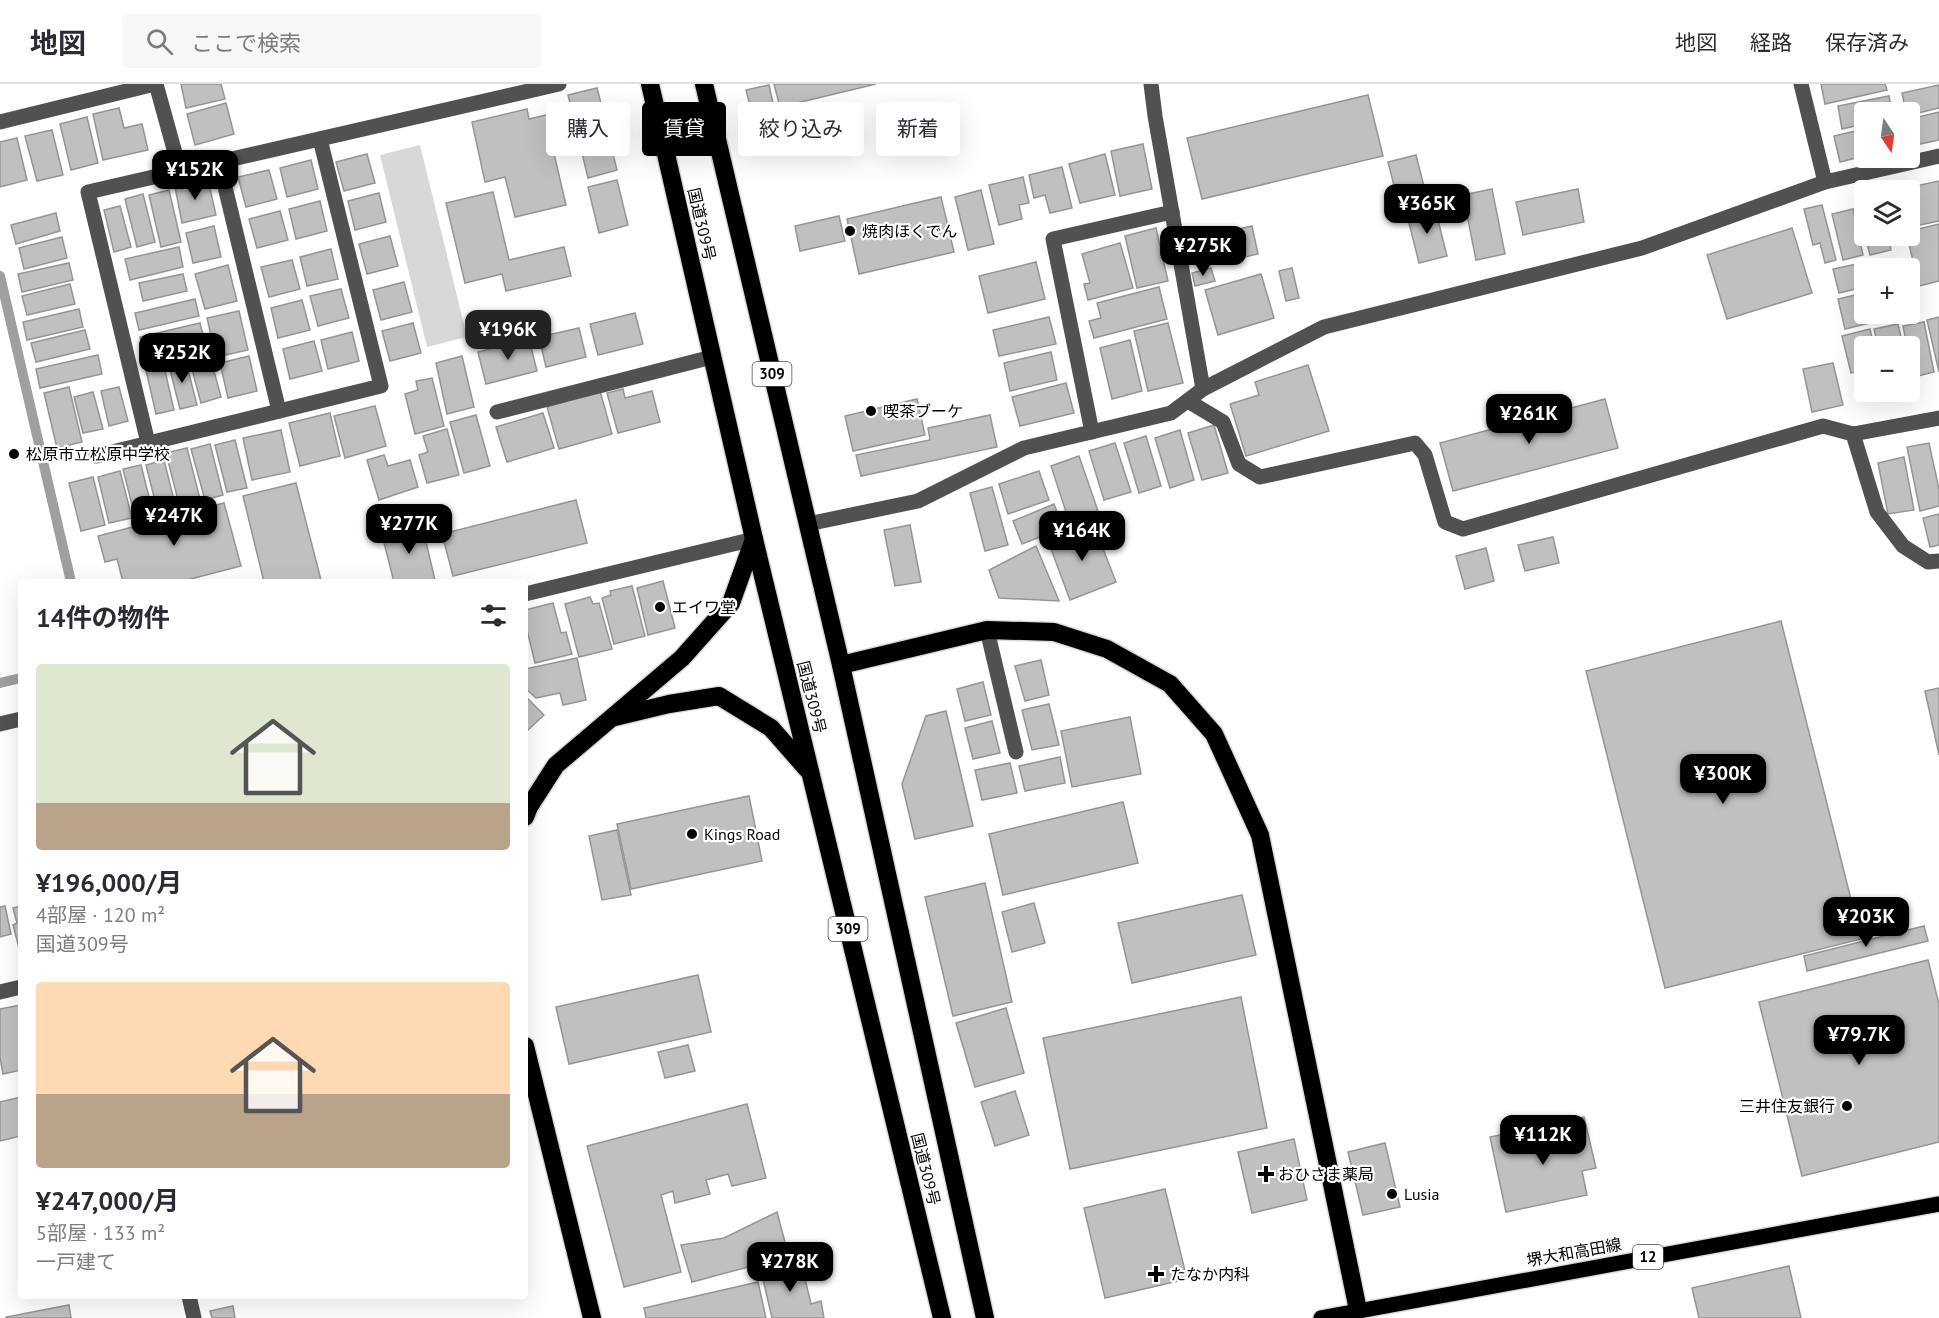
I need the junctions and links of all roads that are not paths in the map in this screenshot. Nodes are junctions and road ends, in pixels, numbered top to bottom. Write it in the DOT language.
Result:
graph roads {
  1 [pos="156,84"];
  2 [pos="559,84"];
  3 [pos="650,84"];
  4 [pos="704,84"];
  5 [pos="1150,84"];
  6 [pos="1801,84"];
  7 [pos="0,122"];
  8 [pos="320,139"];
  9 [pos="1939,156"];
  10 [pos="219,162"];
  11 [pos="180,171"];
  12 [pos="1825,182"];
  13 [pos="1172,212"];
  14 [pos="712,357"];
  15 [pos="1203,389"];
  16 [pos="1188,401"];
  17 [pos="279,411"];
  18 [pos="497,412"];
  19 [pos="1939,418"];
  20 [pos="1092,432"];
  21 [pos="1853,435"];
  22 [pos="148,443"];
  23 [pos="96,456"];
  24 [pos="807,524"];
  25 [pos="754,539"];
  26 [pos="1939,561"];
  27 [pos="528,593"];
  28 [pos="987,630"];
  29 [pos="841,665"];
  30 [pos="610,718"];
  31 [pos="18,720"];
  32 [pos="0,724"];
  33 [pos="1016,752"];
  34 [pos="810,772"];
  35 [pos="528,807"];
  36 [pos="18,988"];
  37 [pos="0,992"];
  38 [pos="528,1058"];
  39 [pos="1939,1204"];
  40 [pos="190,1299"];
  41 [pos="1358,1311"];
  42 [pos="194,1318"];
  43 [pos="592,1318"];
  44 [pos="942,1318"];
  45 [pos="985,1318"];
  46 [pos="1321,1318"];
  1 -- 7 [label="street"];
  1 -- 11 [label="street"];
  2 -- 8 [label="street"];
  3 -- 14 [label="highway, 国道309号 / 309"];
  4 -- 24 [label="highway, 国道309号 / 309"];
  5 -- 13 [label="street"];
  6 -- 12 [label="street"];
  8 -- 10 [label="street"];
  8 -- 17 [label="street"];
  9 -- 12 [label="street"];
  10 -- 11 [label="street"];
  10 -- 17 [label="street"];
  11 -- 22 [label="street"];
  12 -- 15 [label="street"];
  13 -- 15 [label="street"];
  13 -- 20 [label="street"];
  14 -- 18 [label="street"];
  14 -- 25 [label="highway, 国道309号 / 309"];
  15 -- 16 [label="street"];
  16 -- 20 [label="street"];
  16 -- 21 [label="street"];
  17 -- 22 [label="street"];
  19 -- 21 [label="street"];
  20 -- 24 [label="street"];
  21 -- 26 [label="street"];
  22 -- 23 [label="street"];
  24 -- 29 [label="highway, 国道309号 / 309"];
  25 -- 27 [label="street"];
  25 -- 30 [label="highway"];
  25 -- 34 [label="highway, 国道309号 / 309"];
  28 -- 29 [label="highway"];
  28 -- 33 [label="street"];
  28 -- 41 [label="highway"];
  29 -- 45 [label="highway, 国道309号 / 309"];
  30 -- 34 [label="highway"];
  30 -- 35 [label="highway"];
  31 -- 32 [label="street"];
  34 -- 44 [label="highway, 国道309号 / 309"];
  36 -- 37 [label="street"];
  38 -- 43 [label="highway"];
  39 -- 41 [label="main road, 堺大和高田線 / 12"];
  40 -- 42 [label="street"];
  41 -- 46 [label="main road, 堺大和高田線 / 12"];
}
